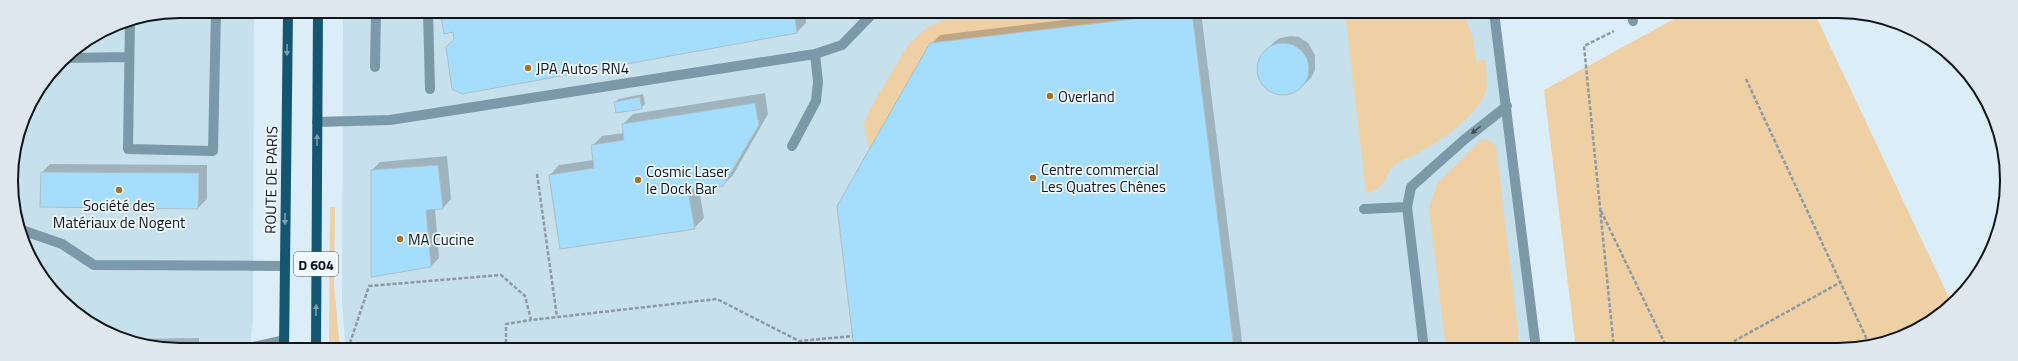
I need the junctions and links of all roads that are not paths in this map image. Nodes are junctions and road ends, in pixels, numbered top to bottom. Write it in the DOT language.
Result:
graph roads {
  1 [pos="216,18"];
  2 [pos="288,18"];
  3 [pos="318,18"];
  4 [pos="376,18"];
  5 [pos="428,18"];
  6 [pos="868,18"];
  7 [pos="1495,18"];
  8 [pos="130,26"];
  9 [pos="815,54"];
  10 [pos="129,57"];
  11 [pos="73,58"];
  12 [pos="375,67"];
  13 [pos="430,89"];
  14 [pos="1507,106"];
  15 [pos="317,122"];
  16 [pos="792,146"];
  17 [pos="1407,207"];
  18 [pos="1364,209"];
  19 [pos="27,232"];
  20 [pos="285,266"];
  21 [pos="284,343"];
  22 [pos="316,343"];
  23 [pos="1423,343"];
  24 [pos="1535,343"];
  1 -- 10 [label="street"];
  2 -- 20 [label="main road, ROUTE DE PARIS / D 604, one-way"];
  3 -- 15 [label="main road, D 604"];
  4 -- 12 [label="street"];
  5 -- 13 [label="street"];
  6 -- 9 [label="street"];
  7 -- 14 [label="street"];
  8 -- 10 [label="street"];
  9 -- 15 [label="street"];
  9 -- 16 [label="street"];
  10 -- 11 [label="street"];
  14 -- 17 [label="street, one-way"];
  14 -- 24 [label="street"];
  22 -- 15 [label="main road, D 604, one-way"];
  17 -- 18 [label="street"];
  17 -- 23 [label="street"];
  19 -- 20 [label="street"];
  20 -- 21 [label="main road, ROUTE DE PARIS / D 604"];
}
